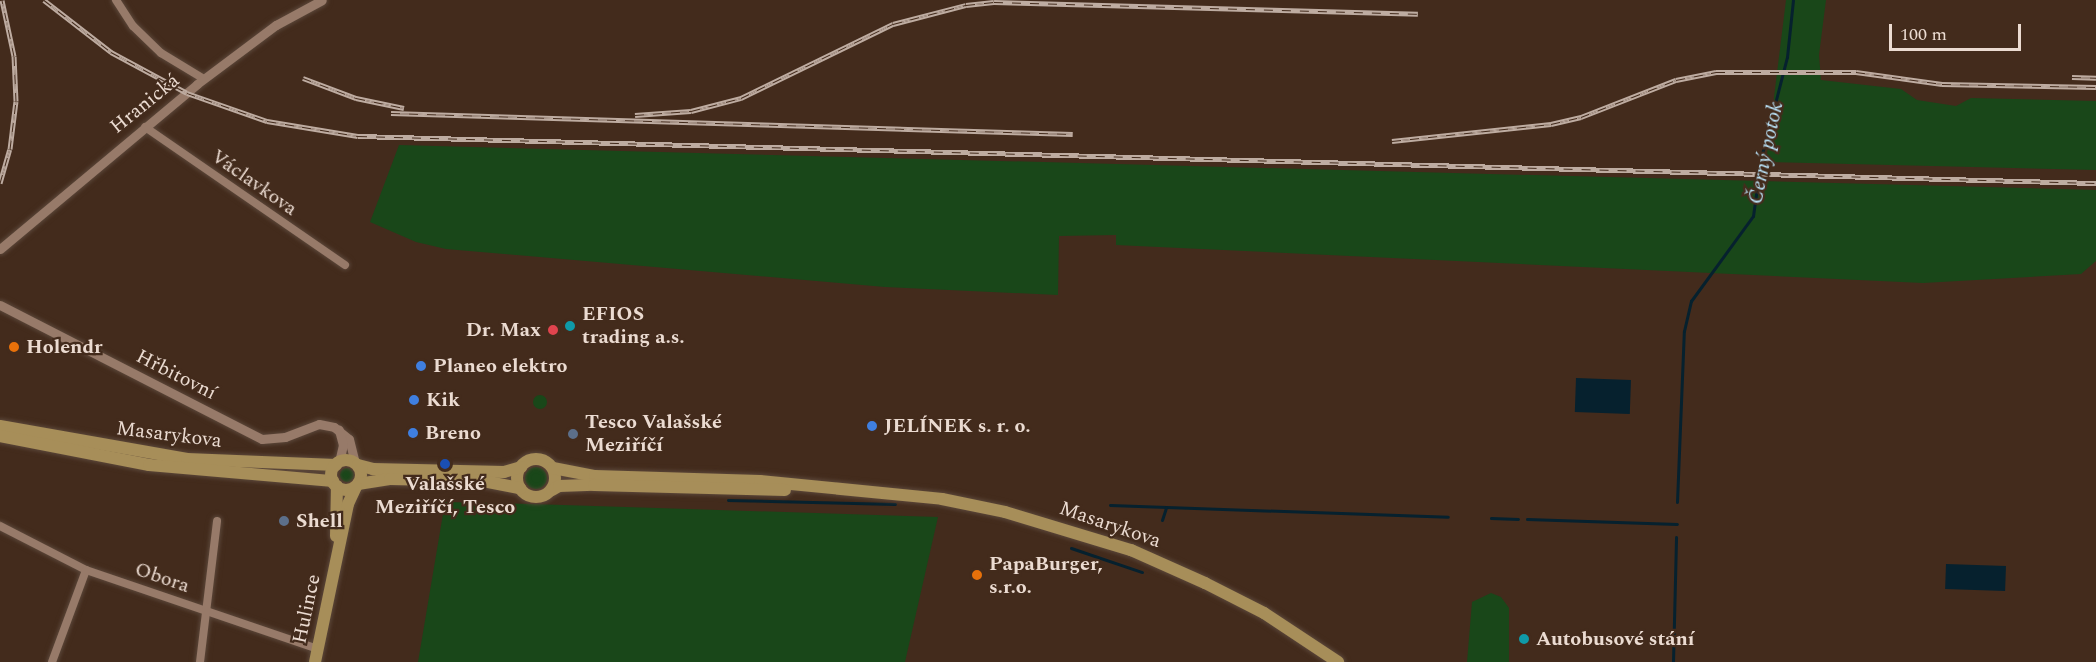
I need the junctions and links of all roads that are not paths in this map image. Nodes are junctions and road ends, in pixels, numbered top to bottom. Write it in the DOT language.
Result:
graph roads {
  1 [pos="116,0"];
  2 [pos="322,0"];
  3 [pos="204,79"];
  4 [pos="145,127"];
  5 [pos="0,249"];
  6 [pos="345,266"];
  7 [pos="0,305"];
  8 [pos="0,426"];
  9 [pos="339,430"];
  10 [pos="0,436"];
  11 [pos="92,450"];
  12 [pos="337,463"];
  13 [pos="356,464"];
  14 [pos="521,467"];
  15 [pos="553,468"];
  16 [pos="335,483"];
  17 [pos="357,485"];
  18 [pos="520,488"];
  19 [pos="552,490"];
  20 [pos="846,490"];
  21 [pos="217,521"];
  22 [pos="0,526"];
  23 [pos="336,565"];
  24 [pos="86,570"];
  25 [pos="208,611"];
  26 [pos="318,649"];
  27 [pos="52,662"];
  28 [pos="200,662"];
  29 [pos="315,662"];
  30 [pos="1338,662"];
  1 -- 3 [label="street"];
  2 -- 3 [label="street, Hranická"];
  3 -- 4 [label="street, Hranická"];
  4 -- 5 [label="street, Hranická"];
  4 -- 6 [label="street, Václavkova"];
  7 -- 9 [label="street, Hřbitovní"];
  8 -- 11 [label="main road, Masarykova"];
  9 -- 12 [label="street"];
  9 -- 13 [label="street"];
  10 -- 11 [label="main road, Masarykova"];
  11 -- 12 [label="main road, Masarykova"];
  11 -- 16 [label="main road, Masarykova"];
  12 -- 13 [label="main road"];
  12 -- 16 [label="main road"];
  13 -- 14 [label="main road, Masarykova"];
  13 -- 17 [label="main road"];
  14 -- 15 [label="main road, Masarykova"];
  14 -- 18 [label="main road"];
  15 -- 19 [label="main road"];
  15 -- 20 [label="main road, Masarykova"];
  16 -- 17 [label="main road"];
  16 -- 23 [label="main road, Hulince"];
  17 -- 18 [label="main road, Masarykova"];
  17 -- 23 [label="main road, Hulince"];
  18 -- 19 [label="main road, Masarykova"];
  19 -- 20 [label="main road, Masarykova"];
  20 -- 30 [label="main road, Masarykova"];
  21 -- 25 [label="street"];
  22 -- 24 [label="street, Obora"];
  23 -- 26 [label="main road, Hulince"];
  24 -- 25 [label="street, Obora"];
  24 -- 27 [label="street"];
  25 -- 26 [label="street, Obora"];
  25 -- 28 [label="street"];
  26 -- 29 [label="main road, Hulince"];
}
